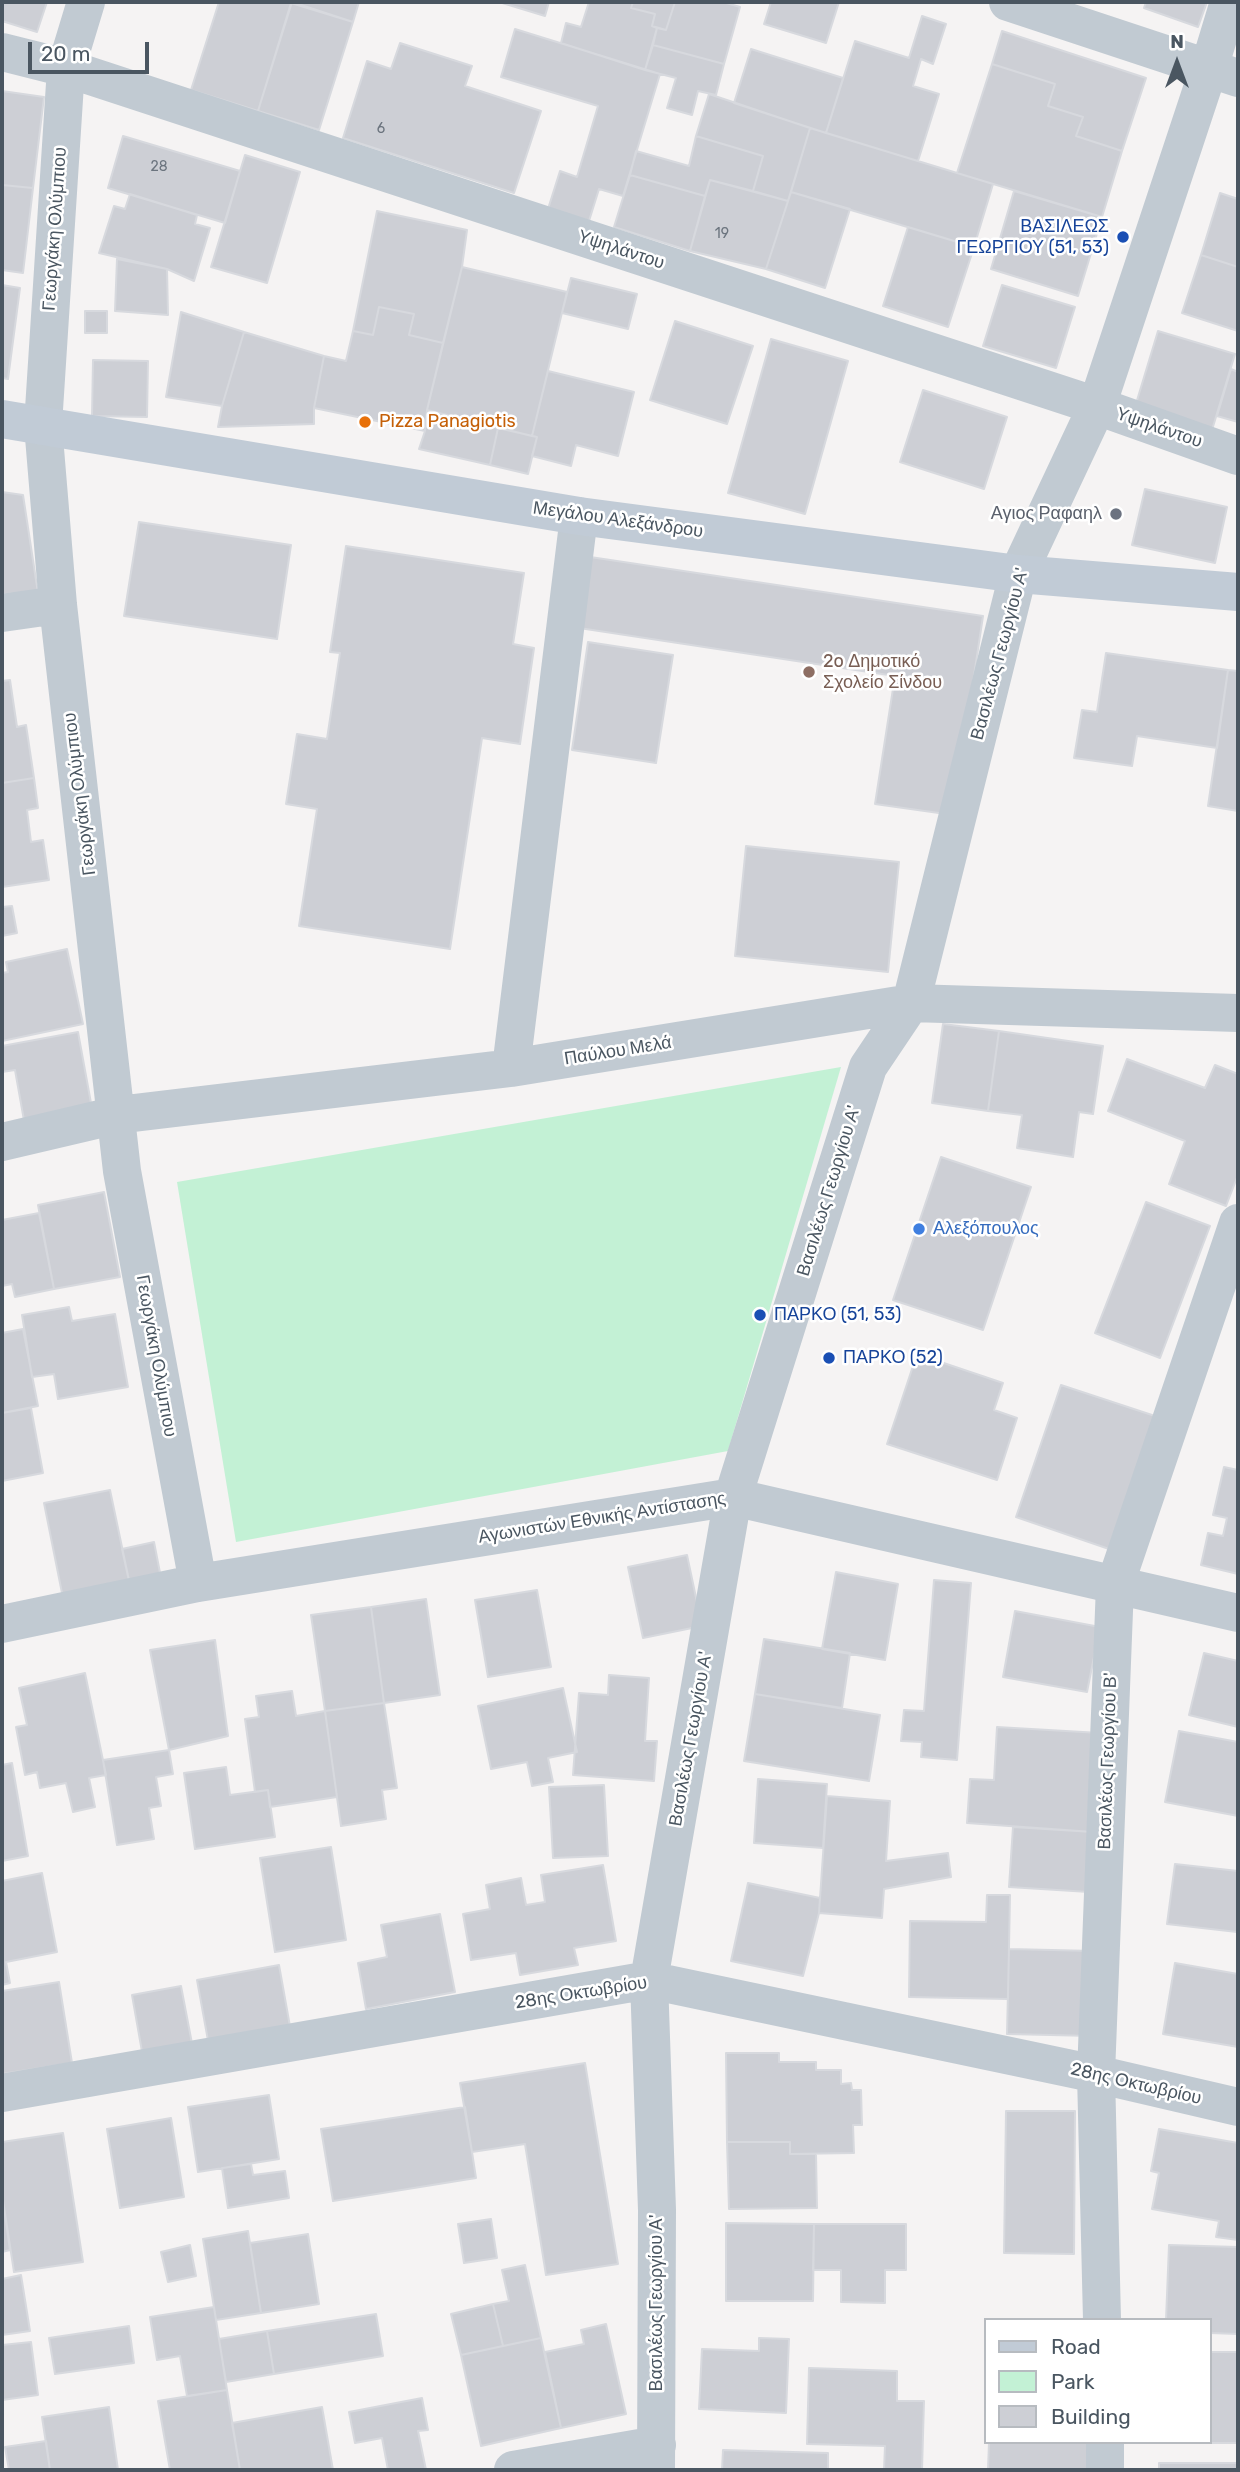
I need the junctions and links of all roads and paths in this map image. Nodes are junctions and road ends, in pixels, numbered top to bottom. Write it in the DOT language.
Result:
graph roads {
  1 [pos="86,2"];
  2 [pos="1008,2"];
  3 [pos="1228,2"];
  4 [pos="2,52"];
  5 [pos="66,68"];
  6 [pos="1224,73"];
  7 [pos="1097,406"];
  8 [pos="2,419"];
  9 [pos="43,425"];
  10 [pos="1238,456"];
  11 [pos="579,516"];
  12 [pos="1018,574"];
  13 [pos="1238,592"];
  14 [pos="58,605"];
  15 [pos="2,613"];
  16 [pos="911,1003"];
  17 [pos="1238,1013"];
  18 [pos="511,1068"];
  19 [pos="117,1115"];
  20 [pos="2,1142"];
  21 [pos="1238,1223"];
  22 [pos="733,1497"];
  23 [pos="198,1583"];
  24 [pos="1115,1585"];
  25 [pos="1238,1613"];
  26 [pos="2,1624"];
  27 [pos="649,1980"];
  28 [pos="1096,2074"];
  29 [pos="2,2093"];
  30 [pos="1238,2107"];
  31 [pos="1102,2318"];
  32 [pos="1105,2444"];
  33 [pos="656,2457"];
  34 [pos="513,2470"];
  35 [pos="1105,2470"];
  1 -- 5 [label="street, Γεωργάκη Ολύμπιου"];
  2 -- 6 [label="street"];
  3 -- 6 [label="street, Βασιλέως Γεωργίου Α'"];
  4 -- 5 [label="street, Υψηλάντου"];
  5 -- 7 [label="street, Υψηλάντου"];
  5 -- 9 [label="street, Γεωργάκη Ολύμπιου"];
  6 -- 7 [label="street, Βασιλέως Γεωργίου Α'"];
  7 -- 10 [label="street, Υψηλάντου"];
  7 -- 12 [label="street, Βασιλέως Γεωργίου Α'"];
  8 -- 9 [label="street, Μεγάλου Αλεξάνδρου"];
  9 -- 11 [label="street, Μεγάλου Αλεξάνδρου"];
  9 -- 14 [label="street, Γεωργάκη Ολύμπιου"];
  11 -- 12 [label="street, Μεγάλου Αλεξάνδρου"];
  11 -- 18 [label="street"];
  12 -- 13 [label="street, Μεγάλου Αλεξάνδρου"];
  12 -- 16 [label="street, Βασιλέως Γεωργίου Α'"];
  14 -- 15 [label="street"];
  14 -- 19 [label="street, Γεωργάκη Ολύμπιου"];
  16 -- 17 [label="street, Παύλου Μελά"];
  16 -- 18 [label="street, Παύλου Μελά"];
  16 -- 22 [label="street, Βασιλέως Γεωργίου Α'"];
  18 -- 19 [label="street, Παύλου Μελά"];
  19 -- 20 [label="street, Παύλου Μελά"];
  19 -- 23 [label="street, Γεωργάκη Ολύμπιου"];
  21 -- 24 [label="street, Βασιλέως Γεωργίου Β'"];
  22 -- 23 [label="street, Αγωνιστών Εθνικής Αντίστασης"];
  22 -- 24 [label="street, Αγωνιστών Εθνικής Αντίστασης"];
  22 -- 27 [label="street, Βασιλέως Γεωργίου Α'"];
  23 -- 26 [label="street, Αγωνιστών Εθνικής Αντίστασης"];
  24 -- 25 [label="street, Αγωνιστών Εθνικής Αντίστασης"];
  24 -- 28 [label="street, Βασιλέως Γεωργίου Β'"];
  27 -- 28 [label="street, 28ης Οκτωβρίου"];
  27 -- 29 [label="street, 28ης Οκτωβρίου"];
  27 -- 33 [label="street, Βασιλέως Γεωργίου Α'"];
  28 -- 30 [label="street, 28ης Οκτωβρίου"];
  28 -- 31 [label="street, Βασιλέως Γεωργίου Β'"];
  32 -- 35 [label="street"];
  33 -- 34 [label="street"];
}
